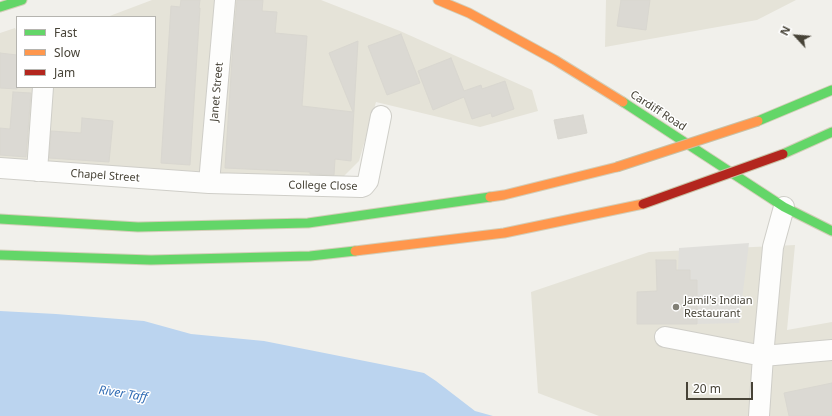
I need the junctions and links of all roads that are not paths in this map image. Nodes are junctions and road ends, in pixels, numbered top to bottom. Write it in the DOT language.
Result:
graph roads {
  1 [pos="22,0"];
  2 [pos="225,0"];
  3 [pos="438,0"];
  4 [pos="0,7"];
  5 [pos="472,7"];
  6 [pos="43,88"];
  7 [pos="832,90"];
  8 [pos="381,116"];
  9 [pos="832,132"];
  10 [pos="0,168"];
  11 [pos="37,171"];
  12 [pos="209,183"];
  13 [pos="784,207"];
  14 [pos="0,219"];
  15 [pos="832,231"];
  16 [pos="0,255"];
  17 [pos="665,336"];
  18 [pos="832,350"];
  19 [pos="762,356"];
  20 [pos="759,416"];
  1 -- 4 [label="main road"];
  2 -- 12 [label="street, Janet Street"];
  3 -- 5 [label="main road, Cardiff Road"];
  5 -- 13 [label="main road, Cardiff Road"];
  6 -- 11 [label="street"];
  7 -- 14 [label="main road, bridge"];
  8 -- 12 [label="street, College Close"];
  9 -- 16 [label="main road, bridge"];
  10 -- 11 [label="street, Chapel Street"];
  11 -- 12 [label="street, Chapel Street"];
  13 -- 15 [label="main road, Cardiff Road"];
  13 -- 19 [label="street"];
  17 -- 19 [label="street"];
  18 -- 19 [label="street"];
  19 -- 20 [label="street"];
}
